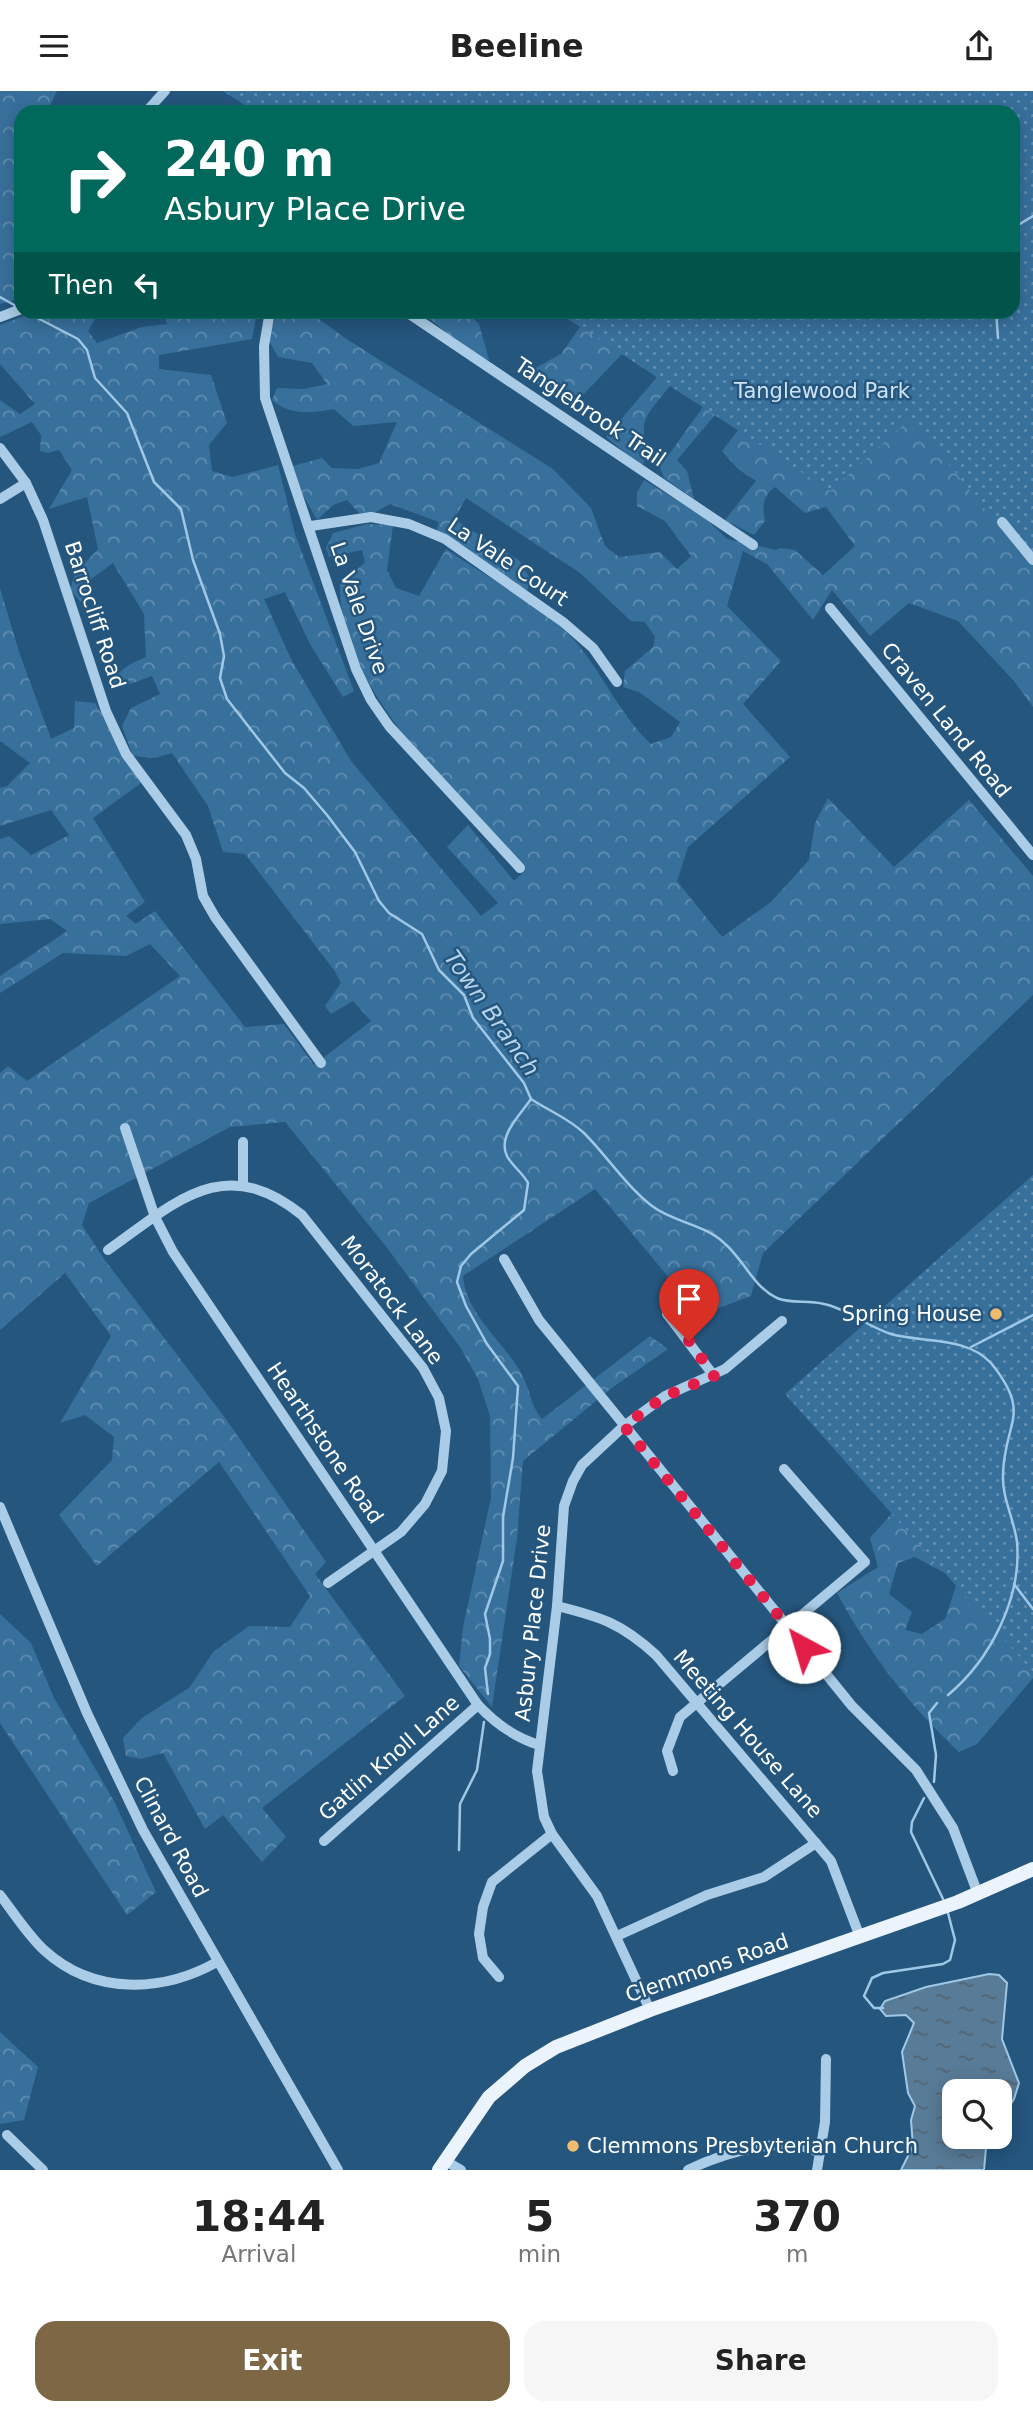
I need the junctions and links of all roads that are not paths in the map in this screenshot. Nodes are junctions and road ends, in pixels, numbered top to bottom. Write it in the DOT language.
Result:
graph roads {
  1 [pos="165,91"];
  2 [pos="152,105"];
  3 [pos="269,319"];
  4 [pos="417,319"];
  5 [pos="0,448"];
  6 [pos="26,483"];
  7 [pos="0,499"];
  8 [pos="1002,522"];
  9 [pos="311,526"];
  10 [pos="753,545"];
  11 [pos="1033,559"];
  12 [pos="830,608"];
  13 [pos="617,682"];
  14 [pos="1033,855"];
  15 [pos="520,868"];
  16 [pos="321,1063"];
  17 [pos="125,1128"];
  18 [pos="243,1142"];
  19 [pos="243,1184"];
  20 [pos="155,1217"];
  21 [pos="108,1250"];
  22 [pos="504,1259"];
  23 [pos="667,1314"];
  24 [pos="782,1321"];
  25 [pos="714,1376"];
  26 [pos="624,1426"];
  27 [pos="784,1469"];
  28 [pos="0,1507"];
  29 [pos="375,1552"];
  30 [pos="328,1583"];
  31 [pos="557,1606"];
  32 [pos="788,1627"];
  33 [pos="696,1703"];
  34 [pos="478,1705"];
  35 [pos="539,1745"];
  36 [pos="673,1770"];
  37 [pos="552,1834"];
  38 [pos="324,1841"];
  39 [pos="816,1843"];
  40 [pos="1033,1870"];
  41 [pos="0,1895"];
  42 [pos="978,1895"];
  43 [pos="617,1936"];
  44 [pos="860,1937"];
  45 [pos="217,1962"];
  46 [pos="499,1977"];
  47 [pos="650,2010"];
  48 [pos="826,2059"];
  49 [pos="7,2135"];
  50 [pos="820,2153"];
  51 [pos="442,2165"];
  52 [pos="43,2170"];
  53 [pos="338,2170"];
  54 [pos="460,2170"];
  55 [pos="688,2170"];
  56 [pos="817,2170"];
  1 -- 2 [label="street"];
  3 -- 9 [label="street, La Vale Drive"];
  4 -- 10 [label="street, Tanglebrook Trail"];
  5 -- 6 [label="street, Barrocliff Road"];
  6 -- 7 [label="street"];
  6 -- 16 [label="street, Barrocliff Road"];
  8 -- 11 [label="street"];
  9 -- 13 [label="street, La Vale Court"];
  9 -- 15 [label="street, La Vale Drive"];
  12 -- 14 [label="street, Craven Land Road"];
  17 -- 20 [label="street, Hearthstone Road"];
  18 -- 19 [label="street"];
  19 -- 20 [label="street, Moratock Lane"];
  19 -- 29 [label="street, Moratock Lane"];
  20 -- 21 [label="street, Moratock Lane"];
  20 -- 29 [label="street, Hearthstone Road"];
  22 -- 26 [label="street"];
  23 -- 25 [label="street"];
  24 -- 25 [label="street, Asbury Place Drive"];
  25 -- 26 [label="street, Asbury Place Drive"];
  26 -- 31 [label="street, Asbury Place Drive"];
  26 -- 32 [label="street"];
  27 -- 32 [label="street"];
  28 -- 45 [label="street, Clinard Road"];
  29 -- 30 [label="street, Moratock Lane"];
  29 -- 34 [label="street, Hearthstone Road"];
  31 -- 33 [label="street, Meeting House Lane"];
  31 -- 35 [label="street, Asbury Place Drive"];
  32 -- 33 [label="street"];
  32 -- 42 [label="street"];
  33 -- 36 [label="street"];
  33 -- 39 [label="street, Meeting House Lane"];
  34 -- 35 [label="street, Hearthstone Road"];
  34 -- 38 [label="street, Gatlin Knoll Lane"];
  35 -- 37 [label="street, Asbury Place Drive"];
  37 -- 43 [label="street, Asbury Place Drive"];
  37 -- 46 [label="street"];
  39 -- 43 [label="street"];
  39 -- 44 [label="street, Meeting House Lane"];
  40 -- 42 [label="main road, Clemmons Road"];
  41 -- 45 [label="street"];
  42 -- 44 [label="main road, Clemmons Road"];
  43 -- 47 [label="street, Asbury Place Drive"];
  44 -- 47 [label="main road, Clemmons Road"];
  45 -- 53 [label="street, Clinard Road"];
  47 -- 51 [label="main road, Clemmons Road"];
  48 -- 50 [label="street"];
  49 -- 52 [label="street"];
  50 -- 55 [label="street"];
  50 -- 56 [label="street"];
  51 -- 54 [label="street"];
}
